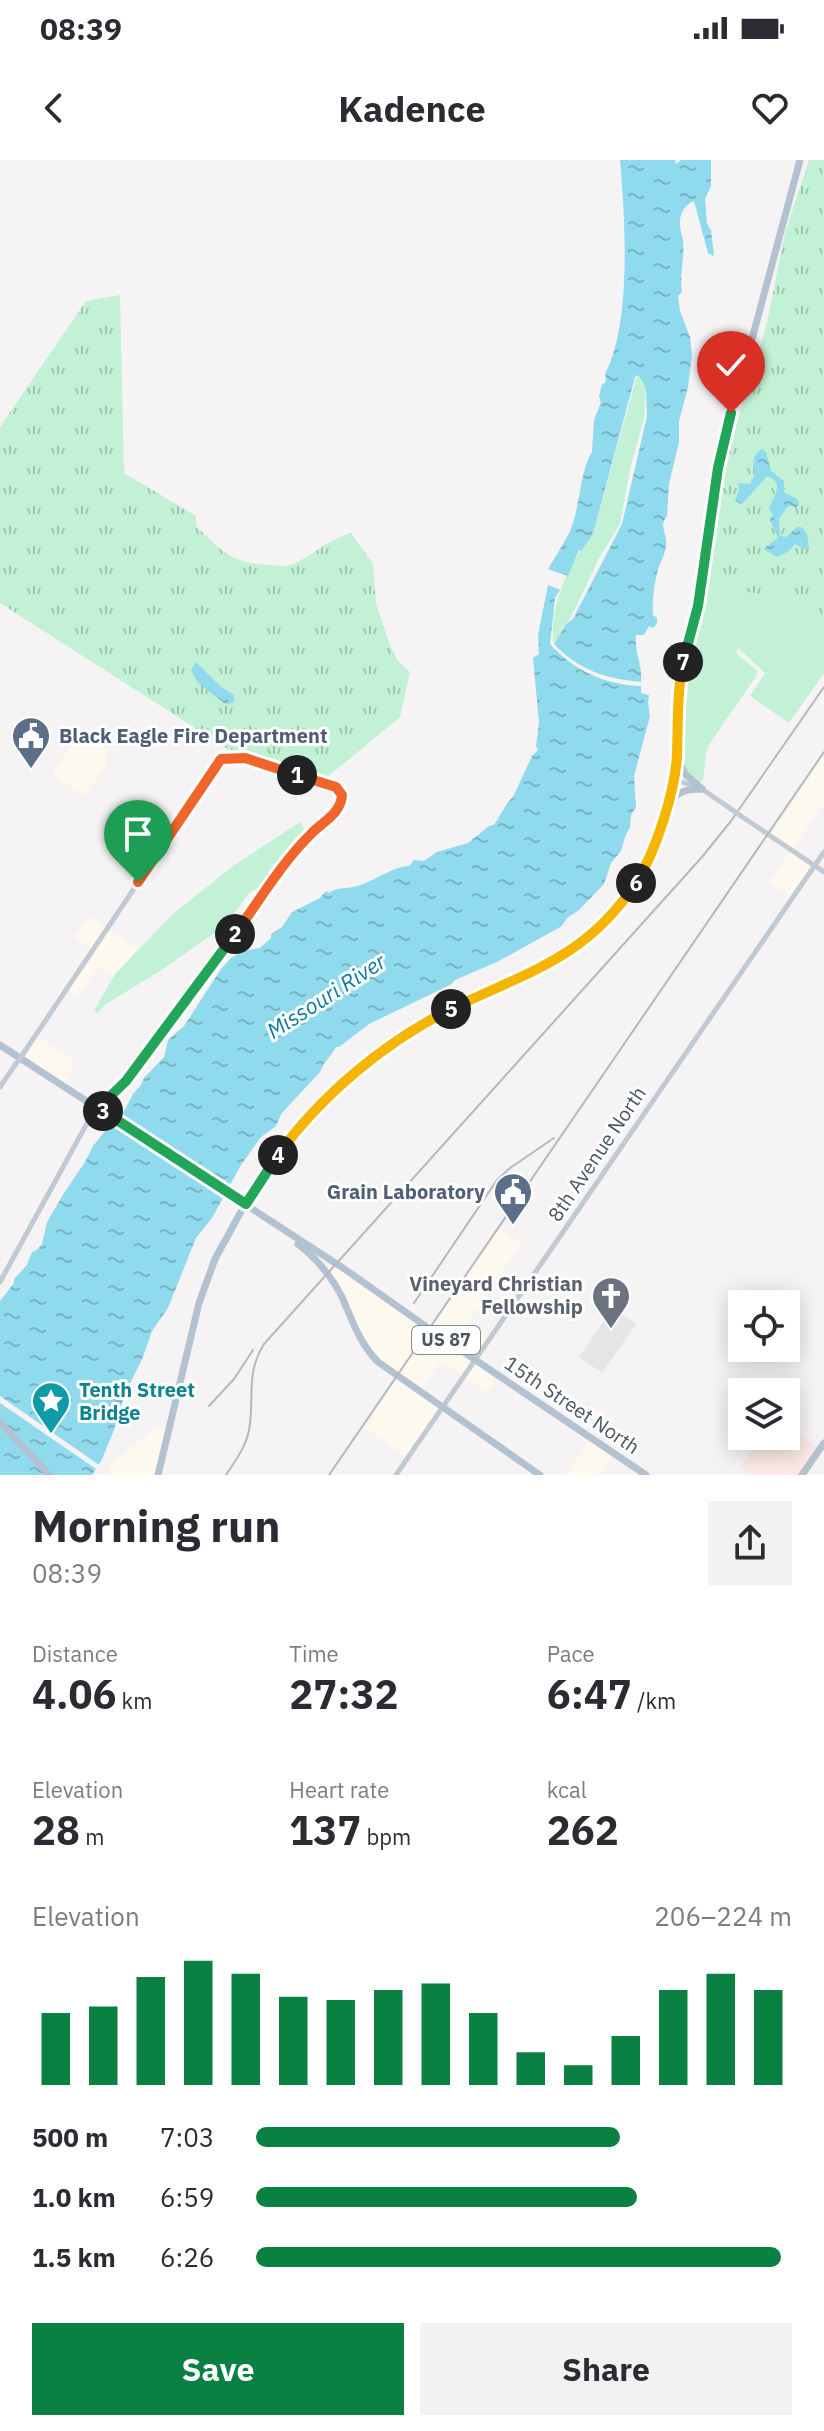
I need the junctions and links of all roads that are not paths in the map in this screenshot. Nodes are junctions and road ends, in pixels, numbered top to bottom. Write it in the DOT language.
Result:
graph roads {
  1 [pos="800,160"];
  2 [pos="677,758"];
  3 [pos="673,779"];
  4 [pos="702,789"];
  5 [pos="666,809"];
  6 [pos="824,852"];
  7 [pos="814,866"];
  8 [pos="824,872"];
  9 [pos="0,1047"];
  10 [pos="0,1087"];
  11 [pos="100,1112"];
  12 [pos="244,1206"];
  13 [pos="343,1268"];
  14 [pos="331,1278"];
  15 [pos="0,1282"];
  16 [pos="476,1359"];
  17 [pos="442,1408"];
  18 [pos="0,1425"];
  19 [pos="824,1443"];
  20 [pos="46,1475"];
  21 [pos="158,1475"];
  22 [pos="396,1475"];
  23 [pos="540,1475"];
  24 [pos="646,1475"];
  25 [pos="802,1475"];
  1 -- 2 [label="main road"];
  2 -- 3 [label="main road"];
  2 -- 4 [label="main road"];
  3 -- 4 [label="street"];
  3 -- 5 [label="main road"];
  4 -- 5 [label="main road"];
  4 -- 7 [label="street, bridge"];
  5 -- 12 [label="main road"];
  6 -- 7 [label="street, 8th Avenue North"];
  7 -- 8 [label="street"];
  7 -- 16 [label="street, 8th Avenue North"];
  9 -- 11 [label="main road, 15th Street North / US 87"];
  10 -- 11 [label="street, bridge"];
  11 -- 12 [label="main road, 15th Street North / US 87"];
  11 -- 15 [label="street"];
  12 -- 13 [label="main road, 15th Street North / US 87"];
  12 -- 14 [label="main road, 15th Street North / US 87"];
  12 -- 21 [label="main road"];
  13 -- 14 [label="main road"];
  13 -- 16 [label="main road, 15th Street North / US 87"];
  14 -- 17 [label="main road, US 87"];
  16 -- 17 [label="street, 8th Avenue North"];
  16 -- 24 [label="main road, 15th Street North / US 87"];
  17 -- 22 [label="street, 8th Avenue North"];
  17 -- 23 [label="main road, US 87"];
  18 -- 20 [label="main road"];
  19 -- 25 [label="main road"];
}
